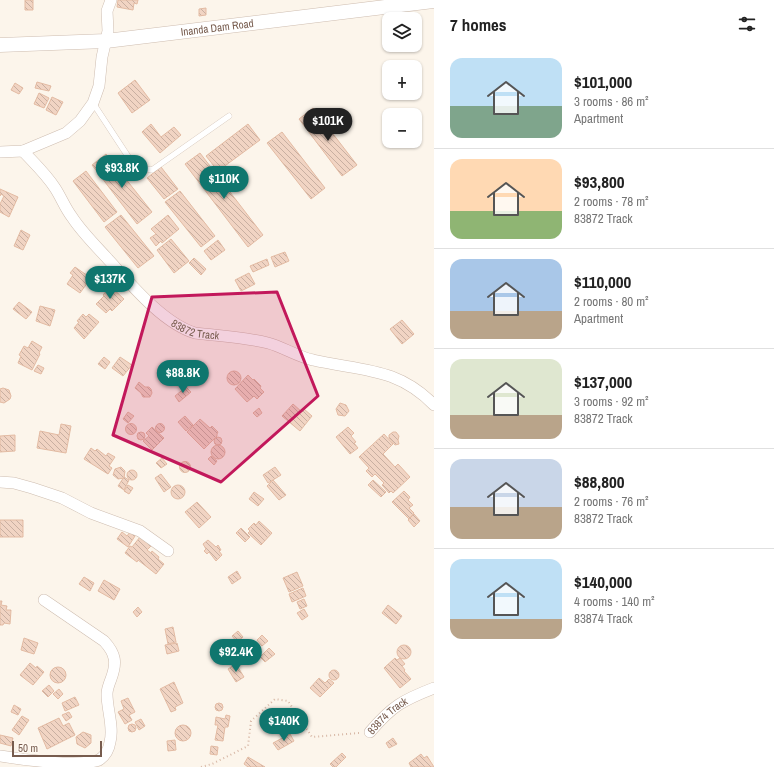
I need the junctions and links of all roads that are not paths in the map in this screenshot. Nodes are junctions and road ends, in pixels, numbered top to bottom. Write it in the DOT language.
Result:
graph roads {
  1 [pos="111,0"];
  2 [pos="434,1"];
  3 [pos="106,41"];
  4 [pos="0,46"];
  5 [pos="93,103"];
  6 [pos="229,116"];
  7 [pos="23,151"];
  8 [pos="0,152"];
  9 [pos="434,404"];
  10 [pos="0,482"];
  11 [pos="168,550"];
  12 [pos="44,600"];
  13 [pos="434,688"];
  14 [pos="370,732"];
  15 [pos="0,756"];
  16 [pos="65,767"];
  1 -- 3 [label="street"];
  2 -- 3 [label="street, Inanda Dam Road"];
  3 -- 4 [label="street, Inanda Dam Road"];
  3 -- 5 [label="street"];
  5 -- 6 [label="lane"];
  5 -- 7 [label="street"];
  7 -- 8 [label="street"];
  7 -- 9 [label="street, 83872 Track"];
  10 -- 11 [label="street"];
  12 -- 16 [label="street"];
  13 -- 14 [label="street, 83874 Track"];
  15 -- 16 [label="street"];
}
